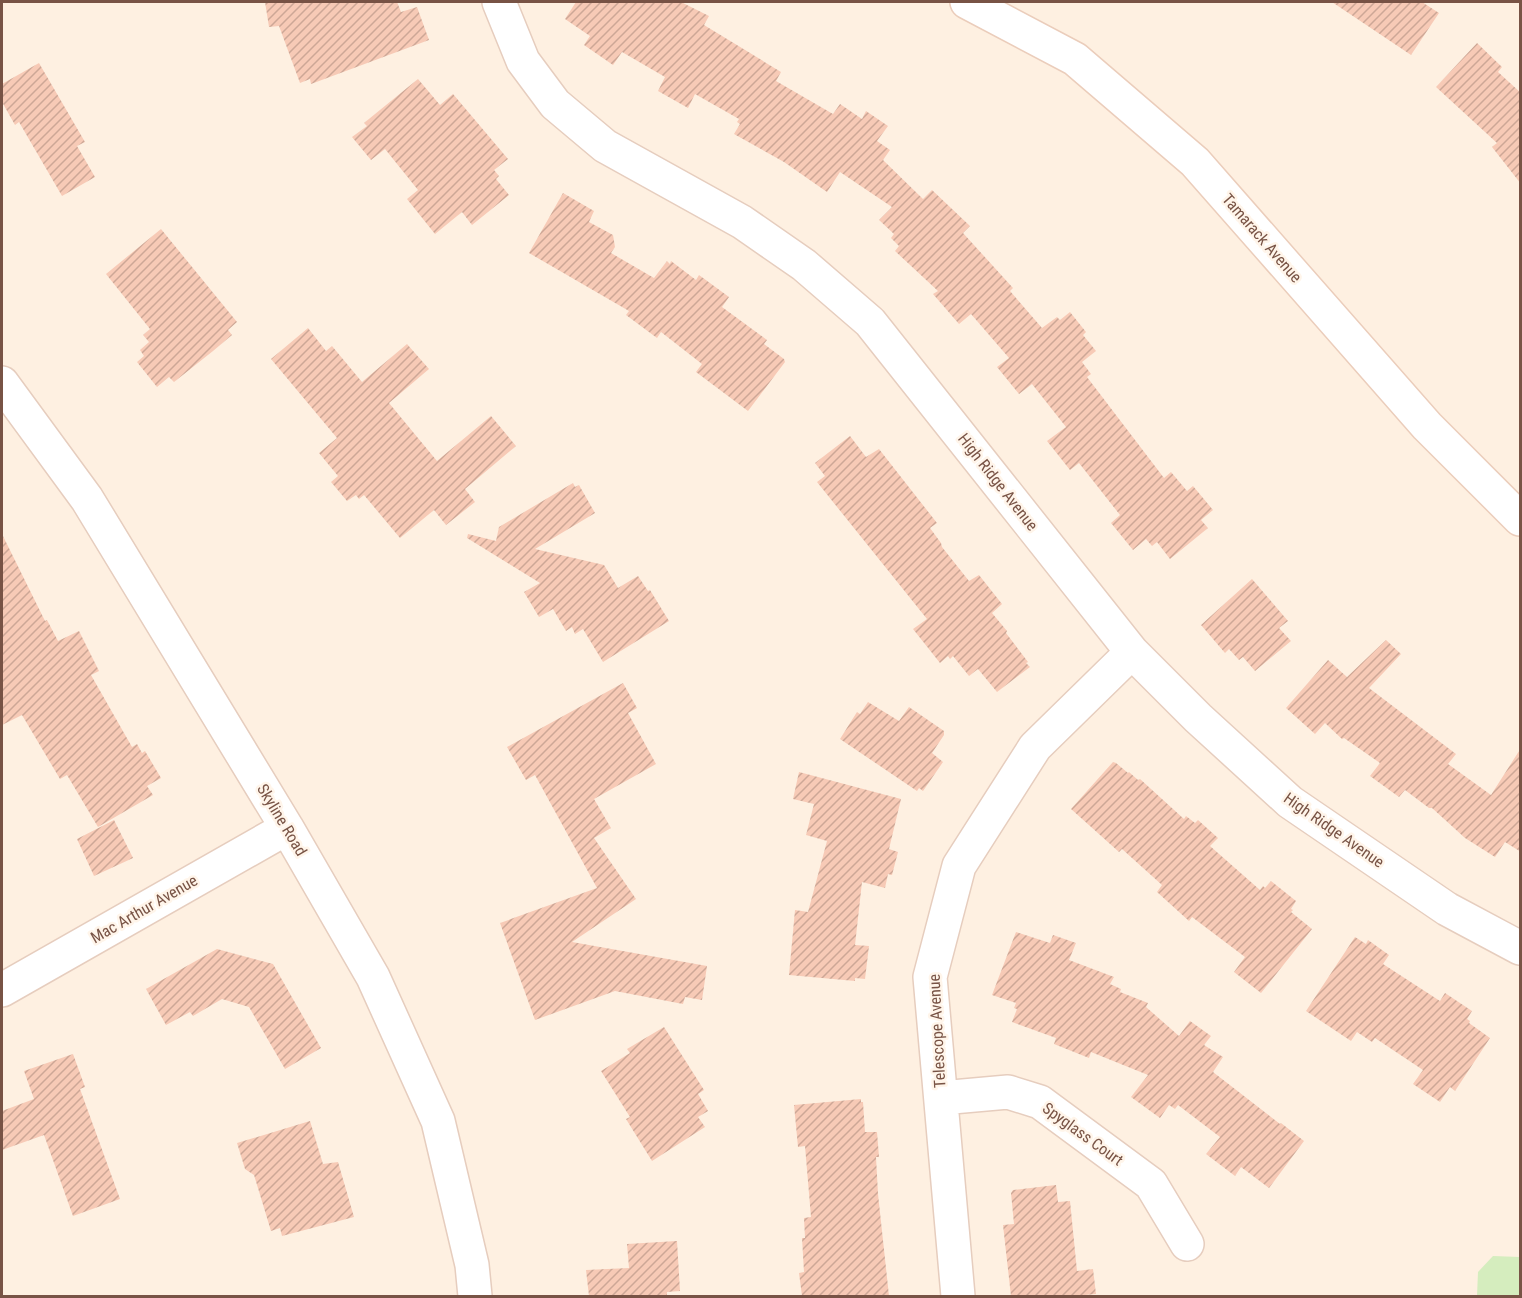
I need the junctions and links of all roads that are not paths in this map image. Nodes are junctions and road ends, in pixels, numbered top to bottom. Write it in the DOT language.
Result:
graph roads {
  1 [pos="499,2"];
  2 [pos="967,2"];
  3 [pos="2,383"];
  4 [pos="1521,519"];
  5 [pos="1132,652"];
  6 [pos="287,828"];
  7 [pos="1521,948"];
  8 [pos="2,990"];
  9 [pos="940,1098"];
  10 [pos="1187,1244"];
  11 [pos="475,1296"];
  12 [pos="958,1296"];
  1 -- 5 [label="street, High Ridge Avenue"];
  2 -- 4 [label="street, Tamarack Avenue"];
  3 -- 6 [label="street, Skyline Road"];
  5 -- 7 [label="street, High Ridge Avenue"];
  5 -- 9 [label="street, Telescope Avenue"];
  6 -- 8 [label="street, Mac Arthur Avenue"];
  6 -- 11 [label="street, Skyline Road"];
  9 -- 10 [label="street, Spyglass Court"];
  9 -- 12 [label="street, Telescope Avenue"];
}
